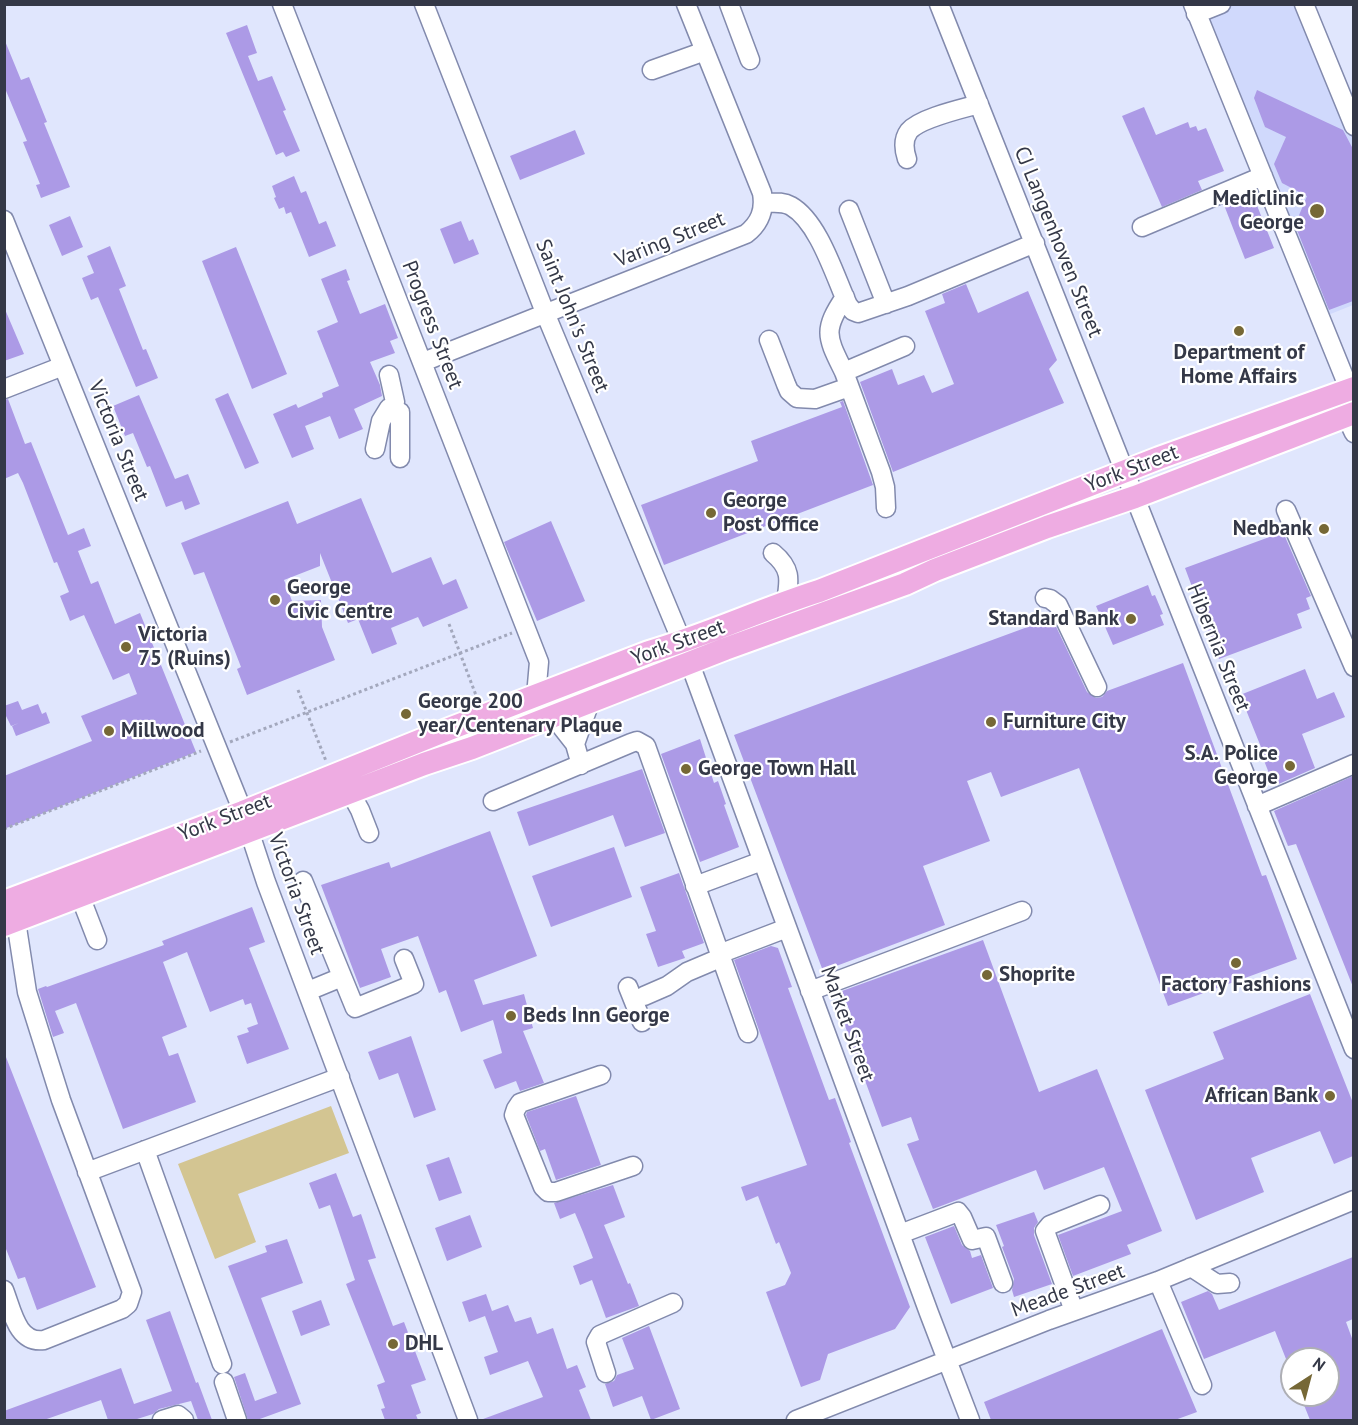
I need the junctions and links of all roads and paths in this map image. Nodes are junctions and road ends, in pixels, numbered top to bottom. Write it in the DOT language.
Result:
graph roads {
  1 [pos="282,4"];
  2 [pos="424,4"];
  3 [pos="686,4"];
  4 [pos="729,4"];
  5 [pos="939,4"];
  6 [pos="1221,4"];
  7 [pos="1304,4"];
  8 [pos="1195,9"];
  9 [pos="705,51"];
  10 [pos="750,60"];
  11 [pos="652,69"];
  12 [pos="979,104"];
  13 [pos="1353,126"];
  14 [pos="907,159"];
  15 [pos="1263,176"];
  16 [pos="764,203"];
  17 [pos="849,210"];
  18 [pos="4,220"];
  19 [pos="1142,227"];
  20 [pos="1035,243"];
  21 [pos="844,297"];
  22 [pos="886,304"];
  23 [pos="546,315"];
  24 [pos="769,340"];
  25 [pos="905,346"];
  26 [pos="423,362"];
  27 [pos="63,366"];
  28 [pos="389,375"];
  29 [pos="846,380"];
  30 [pos="4,389"];
  31 [pos="395,407"];
  32 [pos="1352,407"];
  33 [pos="375,449"];
  34 [pos="400,458"];
  35 [pos="1125,471"];
  36 [pos="1135,497"];
  37 [pos="886,508"];
  38 [pos="1286,510"];
  39 [pos="773,553"];
  40 [pos="1045,598"];
  41 [pos="786,601"];
  42 [pos="448,624"];
  43 [pos="525,628"];
  44 [pos="686,653"];
  45 [pos="460,654"];
  46 [pos="539,662"];
  47 [pos="1353,667"];
  48 [pos="570,683"];
  49 [pos="1096,687"];
  50 [pos="298,690"];
  51 [pos="536,696"];
  52 [pos="590,702"];
  53 [pos="307,712"];
  54 [pos="484,715"];
  55 [pos="553,716"];
  56 [pos="574,744"];
  57 [pos="217,747"];
  58 [pos="1353,764"];
  59 [pos="581,765"];
  60 [pos="332,777"];
  61 [pos="350,792"];
  62 [pos="493,801"];
  63 [pos="1257,806"];
  64 [pos="245,822"];
  65 [pos="4,829"];
  66 [pos="369,833"];
  67 [pos="762,861"];
  68 [pos="303,881"];
  69 [pos="695,886"];
  70 [pos="80,896"];
  71 [pos="1022,911"];
  72 [pos="8,916"];
  73 [pos="787,928"];
  74 [pos="97,940"];
  75 [pos="719,956"];
  76 [pos="404,959"];
  77 [pos="342,977"];
  78 [pos="628,987"];
  79 [pos="308,991"];
  80 [pos="810,991"];
  81 [pos="644,996"];
  82 [pos="642,1022"];
  83 [pos="748,1033"];
  84 [pos="1353,1049"];
  85 [pos="602,1074"];
  86 [pos="340,1077"];
  87 [pos="145,1150"];
  88 [pos="633,1166"];
  89 [pos="87,1172"];
  90 [pos="1353,1200"];
  91 [pos="1100,1205"];
  92 [pos="900,1234"];
  93 [pos="1191,1267"];
  94 [pos="1158,1281"];
  95 [pos="1003,1283"];
  96 [pos="1230,1283"];
  97 [pos="4,1290"];
  98 [pos="673,1304"];
  99 [pos="1074,1311"];
  100 [pos="948,1361"];
  101 [pos="606,1373"];
  102 [pos="1202,1384"];
  103 [pos="162,1420"];
  104 [pos="184,1420"];
  105 [pos="237,1420"];
  106 [pos="468,1420"];
  107 [pos="796,1420"];
  108 [pos="970,1420"];
  1 -- 26 [label="street, Progress Street"];
  2 -- 23 [label="street, Saint John's Street"];
  3 -- 9 [label="street"];
  4 -- 10 [label="street"];
  5 -- 12 [label="street, CJ Langenhoven Street"];
  6 -- 8 [label="street"];
  7 -- 13 [label="street"];
  8 -- 15 [label="street"];
  9 -- 11 [label="street"];
  9 -- 16 [label="street"];
  12 -- 14 [label="street"];
  12 -- 20 [label="street, CJ Langenhoven Street"];
  15 -- 19 [label="street"];
  15 -- 32 [label="street"];
  16 -- 21 [label="street"];
  16 -- 23 [label="street, Varing Street"];
  17 -- 22 [label="street"];
  18 -- 27 [label="street, Victoria Street"];
  20 -- 22 [label="street"];
  20 -- 35 [label="street, CJ Langenhoven Street"];
  21 -- 22 [label="street"];
  21 -- 29 [label="street"];
  23 -- 26 [label="street, Varing Street"];
  23 -- 44 [label="street, Saint John's Street"];
  24 -- 29 [label="street"];
  25 -- 29 [label="street"];
  26 -- 43 [label="street, Progress Street"];
  27 -- 30 [label="street"];
  27 -- 57 [label="street, Victoria Street"];
  28 -- 31 [label="street"];
  29 -- 37 [label="street"];
  31 -- 33 [label="street"];
  31 -- 34 [label="street"];
  32 -- 35 [label="main road, York Street"];
  32 -- 36 [label="main road, York Street"];
  35 -- 36 [label="street, CJ Langenhoven Street"];
  35 -- 41 [label="main road, York Street"];
  36 -- 44 [label="main road, York Street"];
  36 -- 63 [label="street, Hibernia Street"];
  38 -- 47 [label="street"];
  39 -- 41 [label="street"];
  40 -- 49 [label="street"];
  41 -- 44 [label="main road, York Street"];
  42 -- 45 [label="path"];
  43 -- 45 [label="path"];
  43 -- 46 [label="street, Progress Street"];
  44 -- 48 [label="main road, York Street"];
  44 -- 52 [label="main road, York Street"];
  44 -- 67 [label="street, Market Street"];
  45 -- 53 [label="path"];
  45 -- 54 [label="path"];
  46 -- 48 [label="street"];
  46 -- 51 [label="street, Progress Street"];
  48 -- 51 [label="main road, York Street"];
  50 -- 53 [label="path"];
  51 -- 54 [label="main road, York Street"];
  52 -- 55 [label="main road, York Street"];
  52 -- 56 [label="street"];
  53 -- 57 [label="path"];
  53 -- 60 [label="path"];
  54 -- 60 [label="main road, York Street"];
  55 -- 56 [label="street"];
  55 -- 61 [label="main road, York Street"];
  56 -- 59 [label="street"];
  57 -- 64 [label="street, Victoria Street"];
  57 -- 65 [label="path"];
  58 -- 63 [label="street"];
  59 -- 62 [label="street"];
  59 -- 69 [label="street"];
  60 -- 64 [label="main road, York Street"];
  61 -- 64 [label="main road, York Street"];
  61 -- 66 [label="street"];
  63 -- 84 [label="street, Hibernia Street"];
  64 -- 70 [label="main road, York Street"];
  64 -- 72 [label="main road, York Street"];
  64 -- 79 [label="street, Victoria Street"];
  67 -- 69 [label="street"];
  67 -- 73 [label="street, Market Street"];
  68 -- 77 [label="street"];
  69 -- 75 [label="street"];
  70 -- 72 [label="main road, York Street"];
  70 -- 74 [label="street"];
  71 -- 80 [label="street"];
  72 -- 89 [label="street"];
  73 -- 75 [label="street"];
  73 -- 80 [label="street, Market Street"];
  75 -- 81 [label="street"];
  75 -- 83 [label="street"];
  76 -- 77 [label="street"];
  77 -- 79 [label="street"];
  78 -- 82 [label="street"];
  79 -- 86 [label="street, Victoria Street"];
  80 -- 92 [label="street, Market Street"];
  85 -- 88 [label="street"];
  86 -- 87 [label="street"];
  86 -- 106 [label="street, Victoria Street"];
  87 -- 89 [label="street"];
  87 -- 105 [label="street"];
  89 -- 97 [label="street"];
  90 -- 93 [label="street, Meade Street"];
  91 -- 99 [label="street"];
  92 -- 95 [label="street"];
  92 -- 100 [label="street, Market Street"];
  93 -- 94 [label="street, Meade Street"];
  93 -- 96 [label="street"];
  94 -- 99 [label="street, Meade Street"];
  94 -- 102 [label="street"];
  98 -- 101 [label="street"];
  99 -- 100 [label="street, Meade Street"];
  100 -- 107 [label="street, Meade Street"];
  100 -- 108 [label="street, Market Street"];
  103 -- 104 [label="street"];
}
